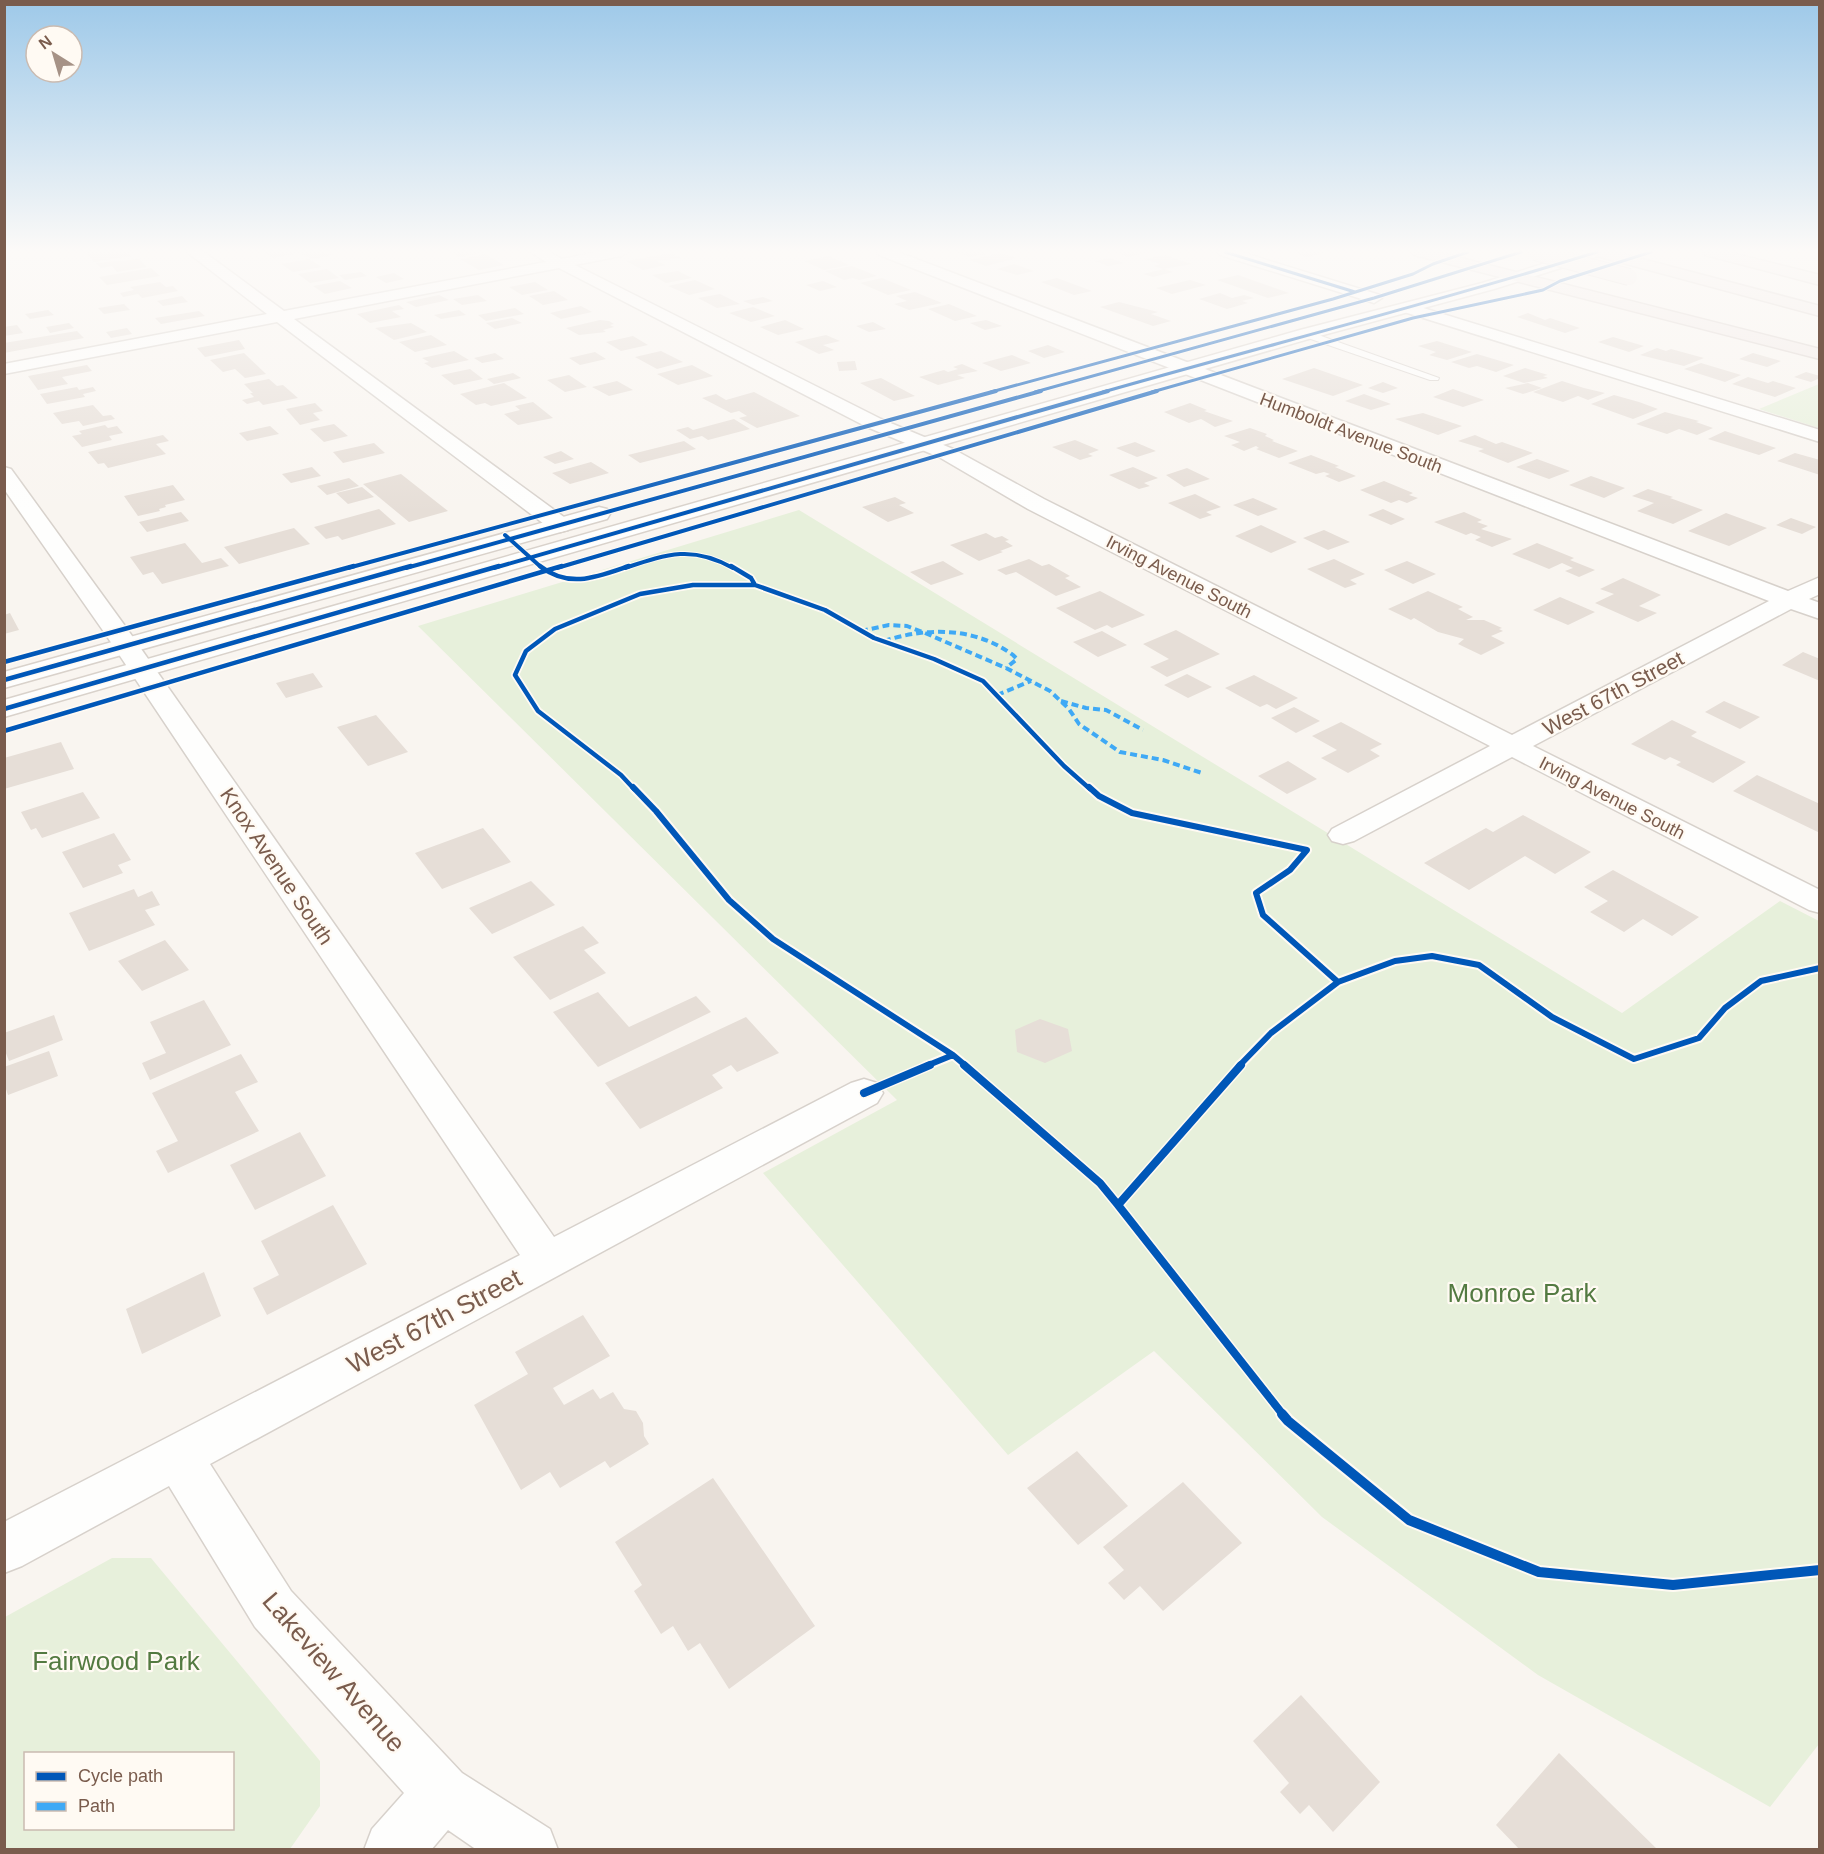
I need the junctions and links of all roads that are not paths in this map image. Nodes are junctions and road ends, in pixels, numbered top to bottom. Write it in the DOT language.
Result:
graph roads {
  1 [pos="165,339"];
  2 [pos="308,339"];
  3 [pos="707,339"];
  4 [pos="1108,339"];
  5 [pos="1228,339"];
  6 [pos="1290,339"];
  7 [pos="1319,339"];
  8 [pos="1505,339"];
  9 [pos="1727,339"];
  10 [pos="1761,339"];
  11 [pos="1820,354"];
  12 [pos="1158,358"];
  13 [pos="1820,365"];
  14 [pos="4,369"];
  15 [pos="1185,369"];
  16 [pos="1434,378"];
  17 [pos="895,431"];
  18 [pos="1820,436"];
  19 [pos="925,444"];
  20 [pos="4,473"];
  21 [pos="560,525"];
  22 [pos="1820,584"];
  23 [pos="1788,600"];
  24 [pos="1820,612"];
  25 [pos="134,658"];
  26 [pos="4,680"];
  27 [pos="4,709"];
  28 [pos="1510,747"];
  29 [pos="1343,835"];
  30 [pos="1820,903"];
  31 [pos="864,1093"];
  32 [pos="547,1261"];
  33 [pos="178,1457"];
  34 [pos="4,1549"];
  35 [pos="442,1793"];
  36 [pos="393,1850"];
  37 [pos="529,1850"];
  1 -- 14 [label="street"];
  2 -- 21 [label="street"];
  3 -- 17 [label="street, Irving Avenue South"];
  4 -- 12 [label="street, Humboldt Avenue South"];
  5 -- 12 [label="street"];
  6 -- 15 [label="street"];
  7 -- 16 [label="lane"];
  8 -- 18 [label="street"];
  9 -- 13 [label="highway"];
  10 -- 11 [label="highway"];
  12 -- 15 [label="street, Humboldt Avenue South"];
  12 -- 17 [label="street"];
  15 -- 19 [label="street"];
  15 -- 23 [label="street, Humboldt Avenue South"];
  17 -- 19 [label="street, Irving Avenue South"];
  17 -- 21 [label="street"];
  19 -- 25 [label="street"];
  19 -- 28 [label="street, Irving Avenue South"];
  20 -- 25 [label="street, Knox Avenue South"];
  21 -- 25 [label="street"];
  22 -- 23 [label="street, West 67th Street"];
  23 -- 24 [label="street, Humboldt Avenue South"];
  23 -- 28 [label="street, West 67th Street"];
  25 -- 26 [label="street"];
  25 -- 27 [label="street"];
  25 -- 32 [label="street, Knox Avenue South"];
  28 -- 29 [label="street, West 67th Street"];
  28 -- 30 [label="street, Irving Avenue South"];
  31 -- 32 [label="street, West 67th Street"];
  32 -- 33 [label="street, West 67th Street"];
  33 -- 34 [label="street, West 67th Street"];
  33 -- 35 [label="street, Lakeview Avenue"];
  35 -- 36 [label="street"];
  35 -- 37 [label="street, Lakeview Avenue"];
}
